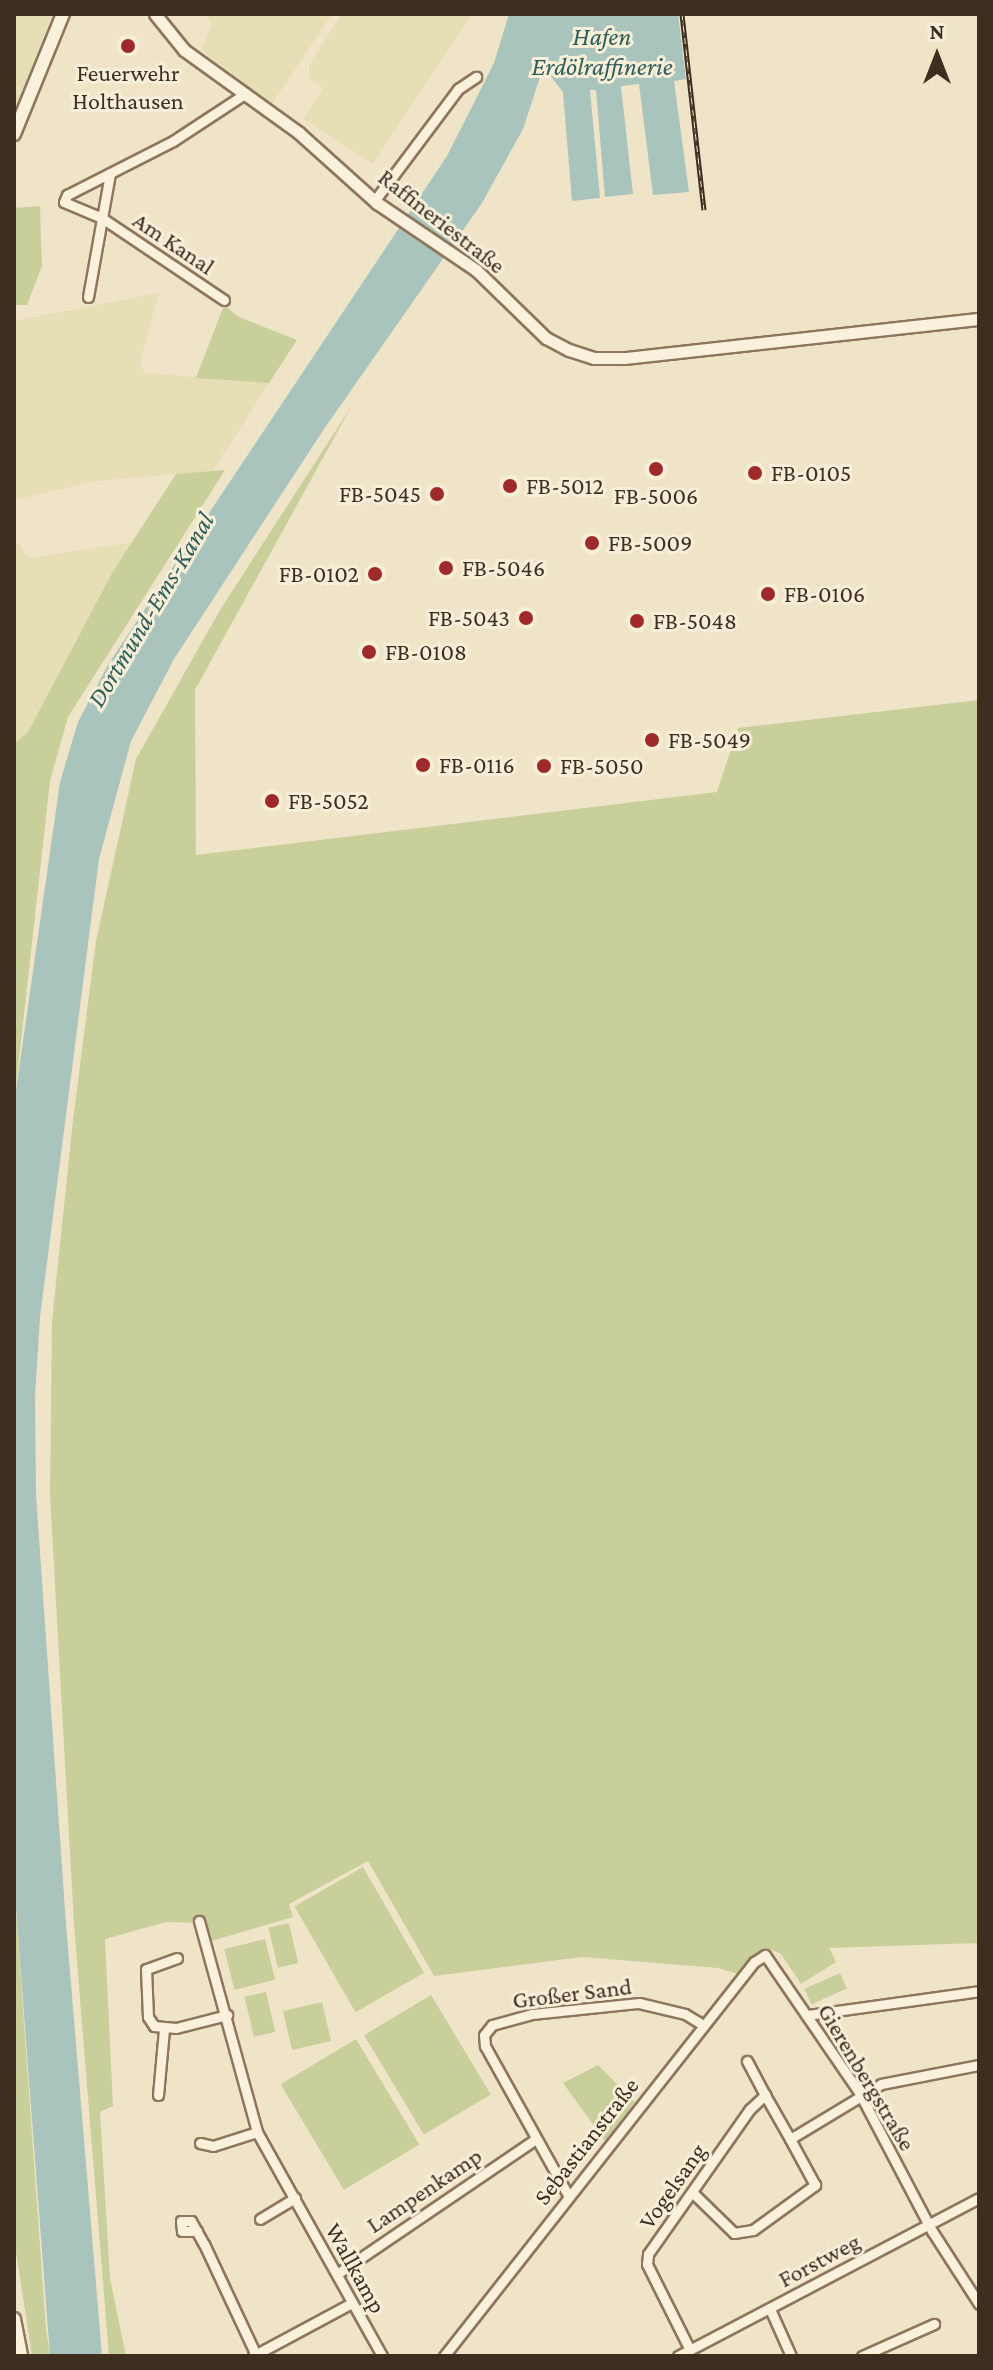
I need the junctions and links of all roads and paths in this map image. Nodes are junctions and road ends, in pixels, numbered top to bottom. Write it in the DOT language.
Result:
graph roads {
  1 [pos="63,14"];
  2 [pos="155,14"];
  3 [pos="476,77"];
  4 [pos="246,93"];
  5 [pos="14,134"];
  6 [pos="110,173"];
  7 [pos="375,200"];
  8 [pos="102,218"];
  9 [pos="88,297"];
  10 [pos="224,300"];
  11 [pos="979,319"];
  12 [pos="199,1921"];
  13 [pos="765,1955"];
  14 [pos="177,1958"];
  15 [pos="979,1991"];
  16 [pos="227,2015"];
  17 [pos="807,2015"];
  18 [pos="703,2025"];
  19 [pos="164,2029"];
  20 [pos="747,2061"];
  21 [pos="979,2064"];
  22 [pos="860,2094"];
  23 [pos="158,2095"];
  24 [pos="765,2095"];
  25 [pos="257,2132"];
  26 [pos="790,2139"];
  27 [pos="534,2140"];
  28 [pos="200,2143"];
  29 [pos="693,2193"];
  30 [pos="568,2195"];
  31 [pos="295,2198"];
  32 [pos="979,2198"];
  33 [pos="260,2219"];
  34 [pos="929,2224"];
  35 [pos="197,2231"];
  36 [pos="337,2274"];
  37 [pos="978,2300"];
  38 [pos="352,2303"];
  39 [pos="770,2309"];
  40 [pos="14,2319"];
  41 [pos="934,2324"];
  42 [pos="690,2350"];
  43 [pos="255,2355"];
  44 [pos="21,2356"];
  45 [pos="382,2356"];
  46 [pos="444,2356"];
  47 [pos="678,2356"];
  48 [pos="791,2356"];
  49 [pos="862,2356"];
  1 -- 5 [label="main road"];
  2 -- 4 [label="street, Raffineriestraße"];
  3 -- 7 [label="street"];
  4 -- 6 [label="street, Am Kanal"];
  4 -- 7 [label="street, Raffineriestraße"];
  6 -- 8 [label="street, Am Kanal"];
  6 -- 8 [label="street, Am Kanal"];
  7 -- 11 [label="street, Raffineriestraße"];
  8 -- 9 [label="street, Am Kanal"];
  8 -- 10 [label="street, Am Kanal"];
  12 -- 16 [label="street, Wallkamp"];
  13 -- 17 [label="street, Gierenbergstraße"];
  13 -- 18 [label="street, Sebastianstraße"];
  14 -- 19 [label="street"];
  15 -- 17 [label="street"];
  16 -- 19 [label="street"];
  16 -- 25 [label="street, Wallkamp"];
  17 -- 22 [label="street, Gierenbergstraße"];
  18 -- 27 [label="street, Großer Sand"];
  18 -- 30 [label="street, Sebastianstraße"];
  19 -- 23 [label="street"];
  20 -- 24 [label="street"];
  21 -- 22 [label="street"];
  22 -- 26 [label="street"];
  22 -- 34 [label="street, Gierenbergstraße"];
  24 -- 26 [label="street"];
  24 -- 29 [label="street, Vogelsang"];
  25 -- 28 [label="street"];
  25 -- 31 [label="street, Wallkamp"];
  26 -- 29 [label="street"];
  27 -- 30 [label="street, Großer Sand"];
  27 -- 36 [label="street, Lampenkamp"];
  29 -- 42 [label="street, Vogelsang"];
  30 -- 46 [label="street, Sebastianstraße"];
  31 -- 33 [label="street"];
  31 -- 36 [label="street, Wallkamp"];
  32 -- 34 [label="street, Forstweg"];
  34 -- 37 [label="street, Gierenbergstraße"];
  34 -- 39 [label="street, Forstweg"];
  35 -- 43 [label="street"];
  36 -- 38 [label="street, Wallkamp"];
  38 -- 43 [label="street"];
  38 -- 45 [label="street, Wallkamp"];
  39 -- 42 [label="street, Forstweg"];
  39 -- 48 [label="street"];
  40 -- 44 [label="main road"];
  41 -- 49 [label="street"];
  42 -- 47 [label="street, Forstweg"];
}
